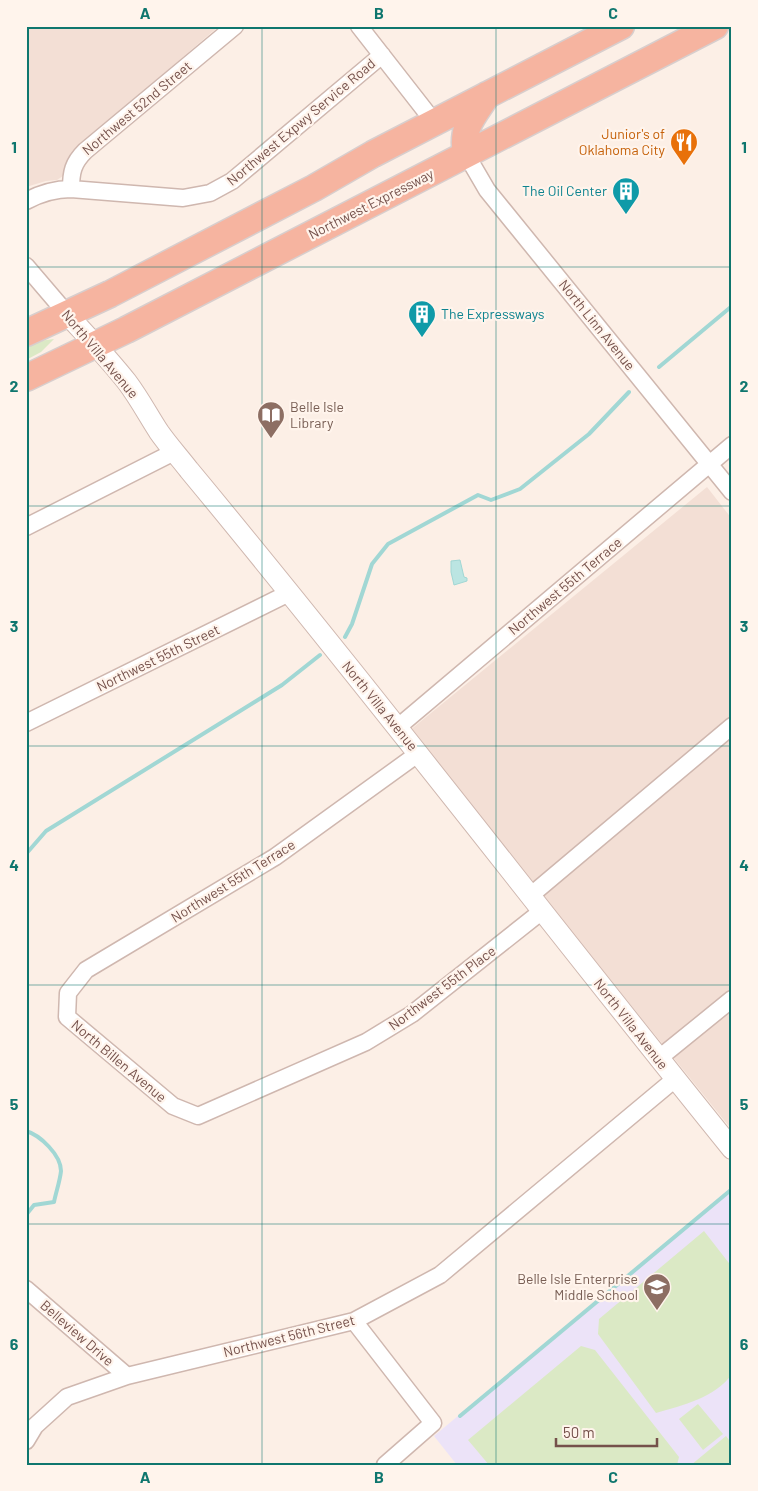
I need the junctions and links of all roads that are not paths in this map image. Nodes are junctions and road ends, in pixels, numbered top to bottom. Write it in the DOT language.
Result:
graph roads {
  1 [pos="235,26"];
  2 [pos="359,26"];
  3 [pos="621,26"];
  4 [pos="715,26"];
  5 [pos="382,55"];
  6 [pos="488,95"];
  7 [pos="434,122"];
  8 [pos="466,154"];
  9 [pos="71,189"];
  10 [pos="26,201"];
  11 [pos="26,266"];
  12 [pos="67,314"];
  13 [pos="26,332"];
  14 [pos="94,344"];
  15 [pos="26,378"];
  16 [pos="732,445"];
  17 [pos="174,452"];
  18 [pos="710,465"];
  19 [pos="732,492"];
  20 [pos="26,527"];
  21 [pos="289,593"];
  22 [pos="26,723"];
  23 [pos="398,726"];
  24 [pos="732,726"];
  25 [pos="419,753"];
  26 [pos="530,896"];
  27 [pos="542,912"];
  28 [pos="732,999"];
  29 [pos="68,1017"];
  30 [pos="658,1059"];
  31 [pos="675,1079"];
  32 [pos="198,1116"];
  33 [pos="732,1150"];
  34 [pos="26,1290"];
  35 [pos="354,1322"];
  36 [pos="127,1376"];
  37 [pos="26,1441"];
  38 [pos="385,1465"];
  1 -- 9 [label="street, Northwest 52nd Street"];
  2 -- 5 [label="street"];
  3 -- 6 [label="highway"];
  4 -- 8 [label="highway, Northwest Expressway"];
  5 -- 7 [label="street"];
  5 -- 9 [label="street, Northwest Expwy Service Road"];
  6 -- 7 [label="highway"];
  6 -- 8 [label="highway"];
  7 -- 12 [label="highway"];
  8 -- 14 [label="highway, Northwest Expressway"];
  8 -- 18 [label="street, North Linn Avenue"];
  9 -- 10 [label="street"];
  11 -- 12 [label="street, North Villa Avenue"];
  12 -- 13 [label="highway"];
  12 -- 14 [label="street, North Villa Avenue"];
  14 -- 15 [label="highway, Northwest Expressway"];
  14 -- 17 [label="street, North Villa Avenue"];
  16 -- 18 [label="street, Northwest 55th Terrace"];
  17 -- 20 [label="street"];
  17 -- 21 [label="street, North Villa Avenue"];
  18 -- 19 [label="street, North Linn Avenue"];
  18 -- 23 [label="street, Northwest 55th Terrace"];
  21 -- 22 [label="street, Northwest 55th Street"];
  21 -- 23 [label="street, North Villa Avenue"];
  23 -- 25 [label="street, North Villa Avenue"];
  24 -- 26 [label="street"];
  25 -- 26 [label="street, North Villa Avenue"];
  25 -- 29 [label="street, Northwest 55th Terrace"];
  26 -- 27 [label="street, North Villa Avenue"];
  27 -- 30 [label="street, North Villa Avenue"];
  27 -- 32 [label="street, Northwest 55th Place"];
  28 -- 30 [label="street"];
  29 -- 32 [label="street, North Billen Avenue"];
  30 -- 31 [label="street, North Villa Avenue"];
  31 -- 33 [label="street, North Villa Avenue"];
  31 -- 35 [label="street, Northwest 56th Street"];
  34 -- 36 [label="street, Belleview Drive"];
  35 -- 36 [label="street, Northwest 56th Street"];
  35 -- 38 [label="street"];
  36 -- 37 [label="street, Northwest 56th Street"];
}
